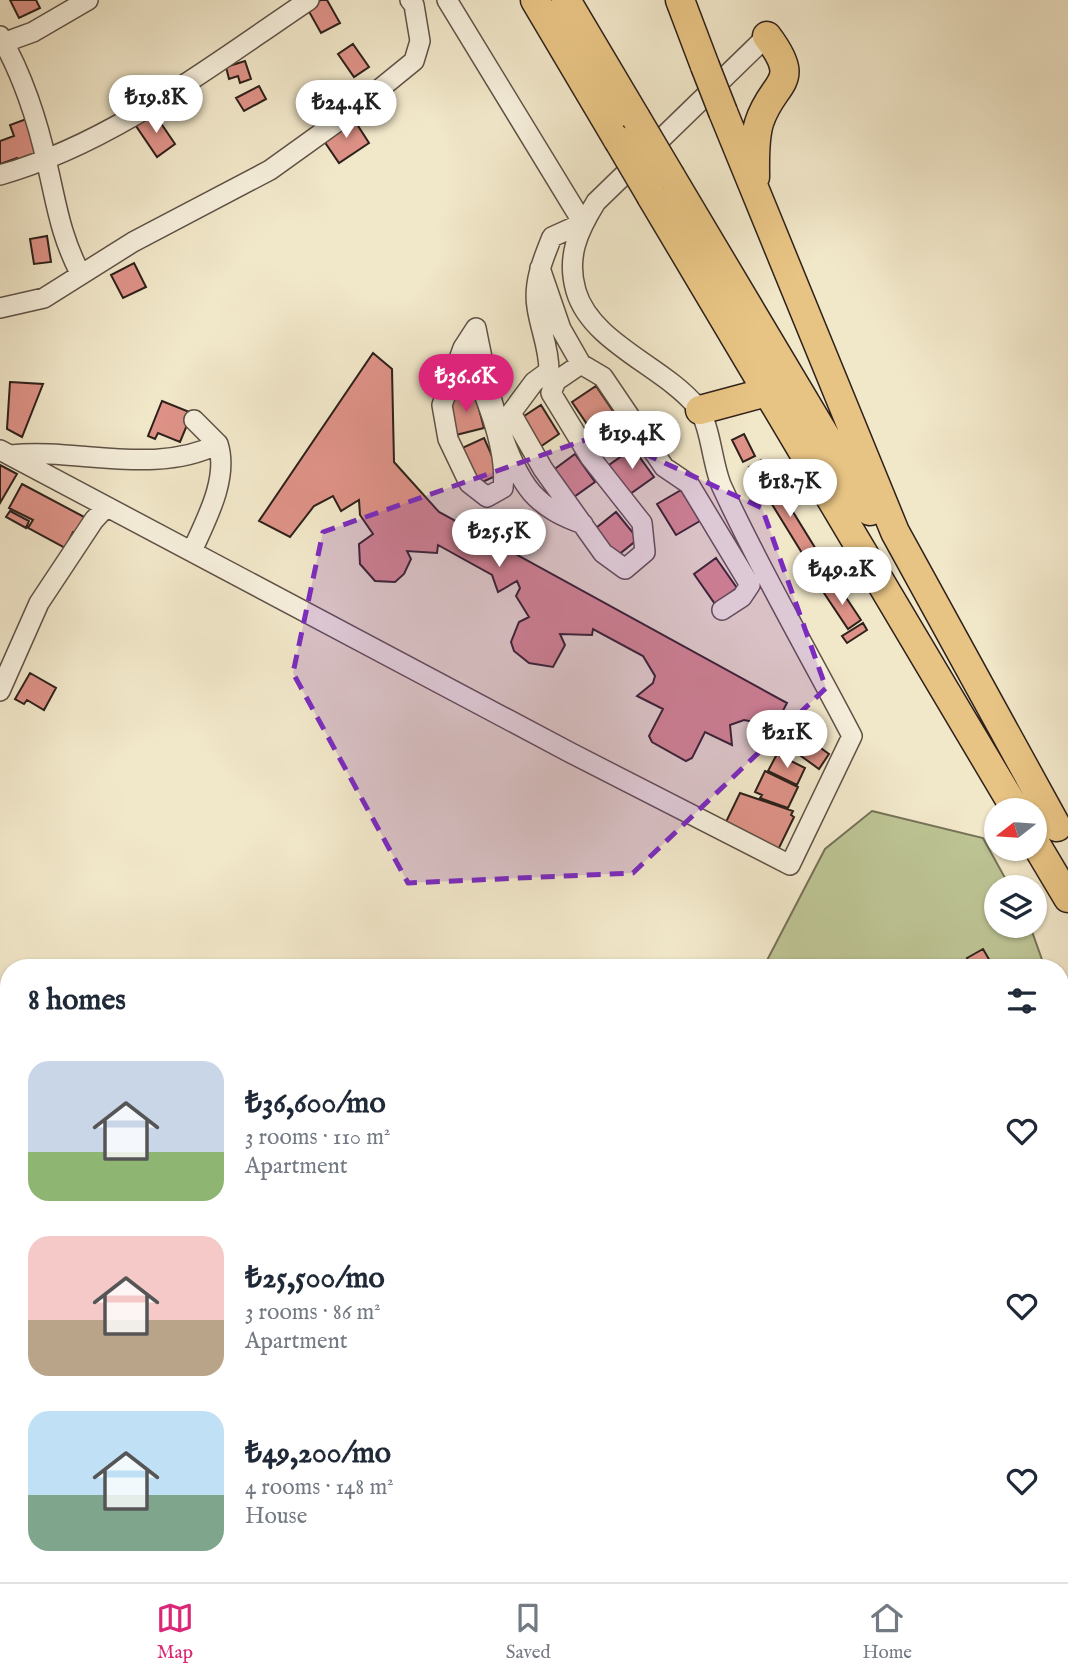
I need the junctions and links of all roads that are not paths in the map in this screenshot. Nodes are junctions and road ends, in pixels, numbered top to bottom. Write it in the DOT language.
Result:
graph roads {
  1 [pos="88,0"];
  2 [pos="309,0"];
  3 [pos="410,0"];
  4 [pos="447,0"];
  5 [pos="524,0"];
  6 [pos="535,0"];
  7 [pos="566,0"];
  8 [pos="680,0"];
  9 [pos="767,36"];
  10 [pos="1,41"];
  11 [pos="622,129"];
  12 [pos="47,160"];
  13 [pos="0,175"];
  14 [pos="661,186"];
  15 [pos="756,194"];
  16 [pos="583,223"];
  17 [pos="540,268"];
  18 [pos="80,273"];
  19 [pos="0,308"];
  20 [pos="463,348"];
  21 [pos="581,364"];
  22 [pos="767,392"];
  23 [pos="700,410"];
  24 [pos="194,420"];
  25 [pos="218,444"];
  26 [pos="5,453"];
  27 [pos="105,508"];
  28 [pos="583,524"];
  29 [pos="192,551"];
  30 [pos="722,610"];
  31 [pos="0,691"];
  32 [pos="1009,798"];
  33 [pos="1053,838"];
  34 [pos="1068,898"];
  1 -- 10 [label="street"];
  2 -- 12 [label="street"];
  3 -- 18 [label="street"];
  4 -- 16 [label="street"];
  5 -- 11 [label="highway"];
  6 -- 11 [label="highway"];
  7 -- 11 [label="highway"];
  8 -- 15 [label="highway, bridge"];
  9 -- 15 [label="highway"];
  9 -- 16 [label="street"];
  10 -- 12 [label="street"];
  11 -- 14 [label="highway, bridge"];
  12 -- 13 [label="street"];
  12 -- 18 [label="street"];
  14 -- 22 [label="highway"];
  14 -- 33 [label="highway"];
  15 -- 33 [label="highway"];
  16 -- 17 [label="street"];
  16 -- 23 [label="street"];
  17 -- 21 [label="street"];
  17 -- 28 [label="street"];
  18 -- 19 [label="street"];
  20 -- 20 [label="street"];
  20 -- 28 [label="street"];
  21 -- 28 [label="street"];
  21 -- 30 [label="street"];
  22 -- 23 [label="highway"];
  22 -- 32 [label="highway"];
  23 -- 29 [label="street"];
  24 -- 25 [label="street"];
  25 -- 26 [label="street"];
  25 -- 29 [label="street"];
  26 -- 27 [label="street"];
  27 -- 29 [label="street"];
  27 -- 31 [label="street"];
  33 -- 34 [label="highway"];
}
